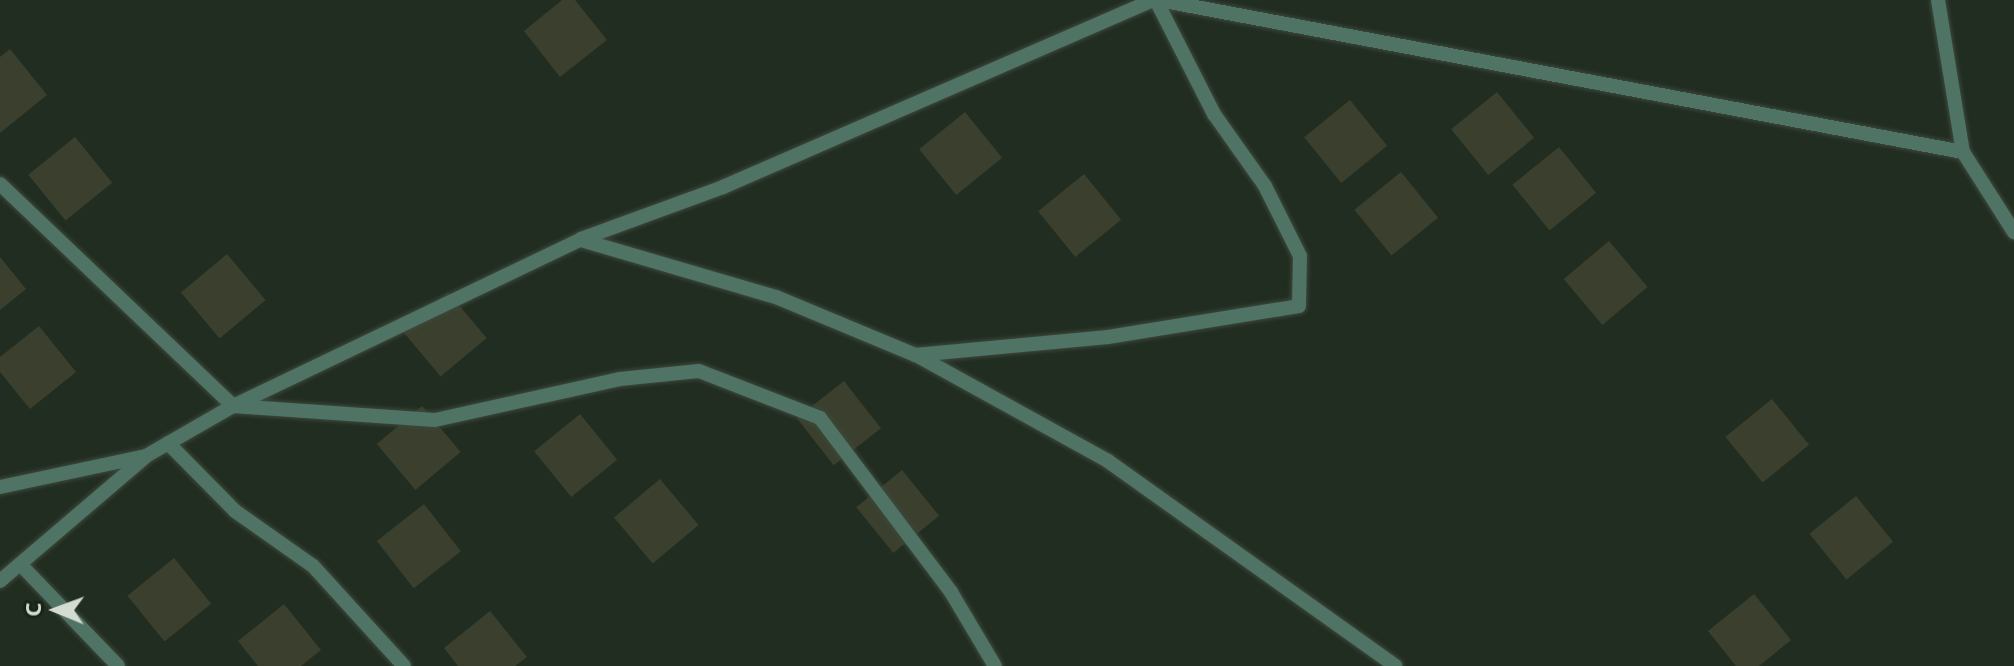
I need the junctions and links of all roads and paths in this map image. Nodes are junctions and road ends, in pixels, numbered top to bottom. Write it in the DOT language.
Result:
graph roads {
  1 [pos="1156,0"];
  2 [pos="1938,0"];
  3 [pos="1963,152"];
  4 [pos="0,184"];
  5 [pos="2014,232"];
  6 [pos="581,239"];
  7 [pos="915,355"];
  8 [pos="233,406"];
  9 [pos="168,443"];
  10 [pos="146,456"];
  11 [pos="0,487"];
  12 [pos="20,564"];
  13 [pos="0,581"];
  14 [pos="118,666"];
  15 [pos="404,666"];
  16 [pos="995,666"];
  17 [pos="1395,666"];
  1 -- 3 [label="lane"];
  1 -- 6 [label="lane"];
  1 -- 7 [label="lane"];
  2 -- 3 [label="lane"];
  3 -- 5 [label="lane"];
  4 -- 8 [label="lane"];
  6 -- 7 [label="lane"];
  6 -- 8 [label="lane"];
  7 -- 17 [label="lane"];
  8 -- 9 [label="lane"];
  8 -- 16 [label="lane"];
  9 -- 10 [label="lane"];
  9 -- 15 [label="lane"];
  10 -- 11 [label="lane"];
  10 -- 12 [label="lane"];
  12 -- 13 [label="lane"];
  12 -- 14 [label="lane"];
}
